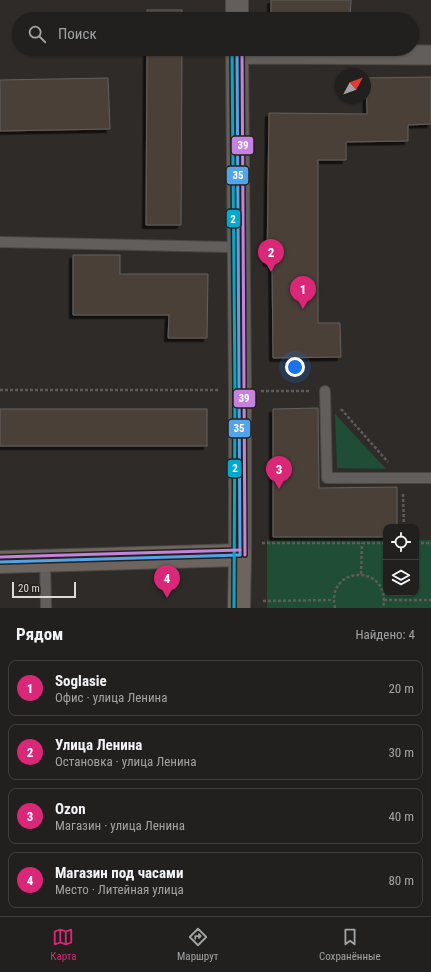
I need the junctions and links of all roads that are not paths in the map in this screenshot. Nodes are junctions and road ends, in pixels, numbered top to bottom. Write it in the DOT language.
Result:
graph roads {
  1 [pos="237,0"];
  2 [pos="237,12"];
  3 [pos="419,55"];
  4 [pos="431,55"];
  5 [pos="237,56"];
  6 [pos="0,242"];
  7 [pos="227,247"];
  8 [pos="325,391"];
  9 [pos="431,478"];
  10 [pos="240,555"];
  11 [pos="45,560"];
  12 [pos="0,562"];
  13 [pos="46,608"];
  14 [pos="239,608"];
  1 -- 2 [label="street"];
  3 -- 4 [label="street"];
  5 -- 10 [label="street"];
  6 -- 7 [label="lane"];
  8 -- 9 [label="lane"];
  10 -- 11 [label="highway"];
  10 -- 14 [label="highway"];
  11 -- 12 [label="highway"];
  11 -- 13 [label="lane"];
}
